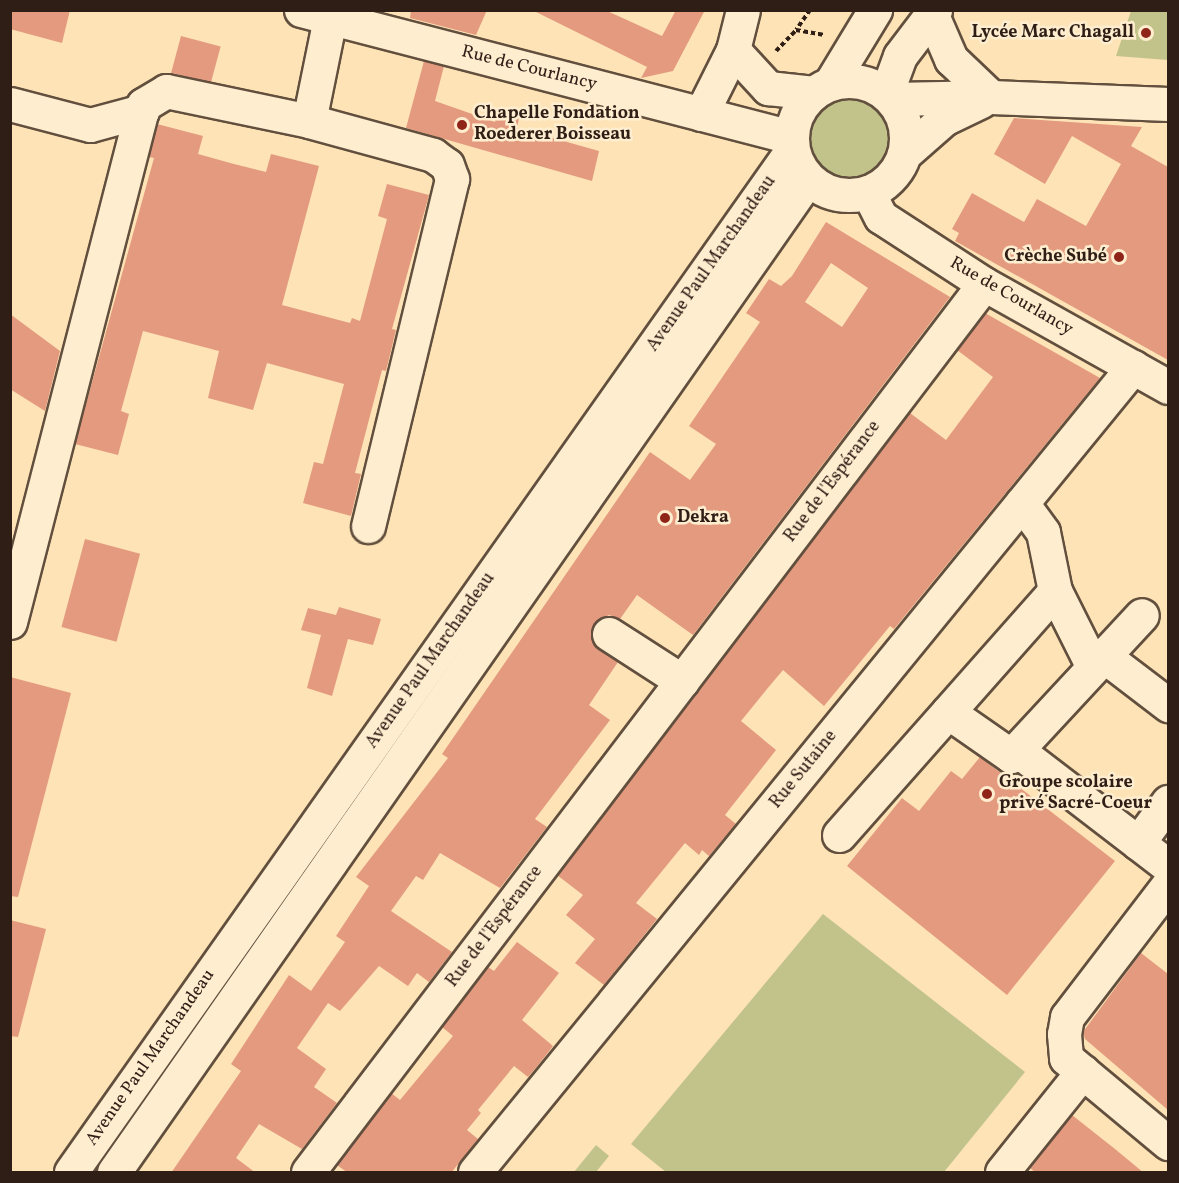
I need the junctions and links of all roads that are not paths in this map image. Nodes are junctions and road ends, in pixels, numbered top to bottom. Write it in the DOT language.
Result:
graph roads {
  1 [pos="743,10"];
  2 [pos="875,10"];
  3 [pos="934,13"];
  4 [pos="315,14"];
  5 [pos="733,50"];
  6 [pos="822,88"];
  7 [pos="889,97"];
  8 [pos="991,97"];
  9 [pos="10,104"];
  10 [pos="1168,104"];
  11 [pos="142,111"];
  12 [pos="701,114"];
  13 [pos="309,121"];
  14 [pos="792,143"];
  15 [pos="904,154"];
  16 [pos="808,179"];
  17 [pos="868,192"];
  18 [pos="984,284"];
  19 [pos="1133,367"];
  20 [pos="1168,387"];
  21 [pos="1022,503"];
  22 [pos="368,526"];
  23 [pos="506,582"];
  24 [pos="1054,591"];
  25 [pos="1142,615"];
  26 [pos="10,622"];
  27 [pos="609,634"];
  28 [pos="1098,662"];
  29 [pos="682,681"];
  30 [pos="1168,705"];
  31 [pos="948,712"];
  32 [pos="1017,750"];
  33 [pos="1168,802"];
  34 [pos="839,835"];
  35 [pos="1138,843"];
  36 [pos="1168,866"];
  37 [pos="1168,885"];
  38 [pos="1083,1071"];
  39 [pos="1168,1143"];
  40 [pos="71,1173"];
  41 [pos="114,1173"];
  42 [pos="308,1173"];
  43 [pos="475,1173"];
  44 [pos="1002,1173"];
  1 -- 5 [label="street"];
  2 -- 6 [label="street"];
  3 -- 7 [label="street"];
  3 -- 8 [label="street"];
  4 -- 12 [label="street, Rue de Courlancy"];
  4 -- 13 [label="street"];
  5 -- 6 [label="street"];
  5 -- 12 [label="street"];
  6 -- 7 [label="street"];
  6 -- 14 [label="street"];
  7 -- 8 [label="street"];
  7 -- 15 [label="street"];
  8 -- 10 [label="street"];
  8 -- 15 [label="street"];
  9 -- 11 [label="street"];
  11 -- 13 [label="street"];
  11 -- 26 [label="street"];
  12 -- 14 [label="street, Rue de Courlancy"];
  13 -- 22 [label="street"];
  14 -- 16 [label="street"];
  14 -- 23 [label="street, Avenue Paul Marchandeau"];
  15 -- 17 [label="street"];
  16 -- 17 [label="street"];
  16 -- 23 [label="street, Avenue Paul Marchandeau"];
  17 -- 18 [label="street, Rue de Courlancy"];
  18 -- 19 [label="street, Rue de Courlancy"];
  18 -- 29 [label="street, Rue de l'Espérance"];
  19 -- 20 [label="street, Rue de Courlancy"];
  19 -- 21 [label="street, Rue Sutaine"];
  21 -- 24 [label="street"];
  21 -- 43 [label="street, Rue Sutaine"];
  23 -- 40 [label="street, Avenue Paul Marchandeau"];
  23 -- 41 [label="street, Avenue Paul Marchandeau"];
  24 -- 28 [label="street"];
  24 -- 31 [label="street"];
  25 -- 28 [label="street"];
  27 -- 29 [label="street"];
  28 -- 30 [label="street"];
  28 -- 32 [label="street"];
  29 -- 42 [label="street, Rue de l'Espérance"];
  31 -- 32 [label="street"];
  31 -- 34 [label="street"];
  32 -- 35 [label="street"];
  33 -- 35 [label="street"];
  35 -- 36 [label="street"];
  37 -- 38 [label="street"];
  38 -- 39 [label="street"];
  38 -- 44 [label="street"];
}
